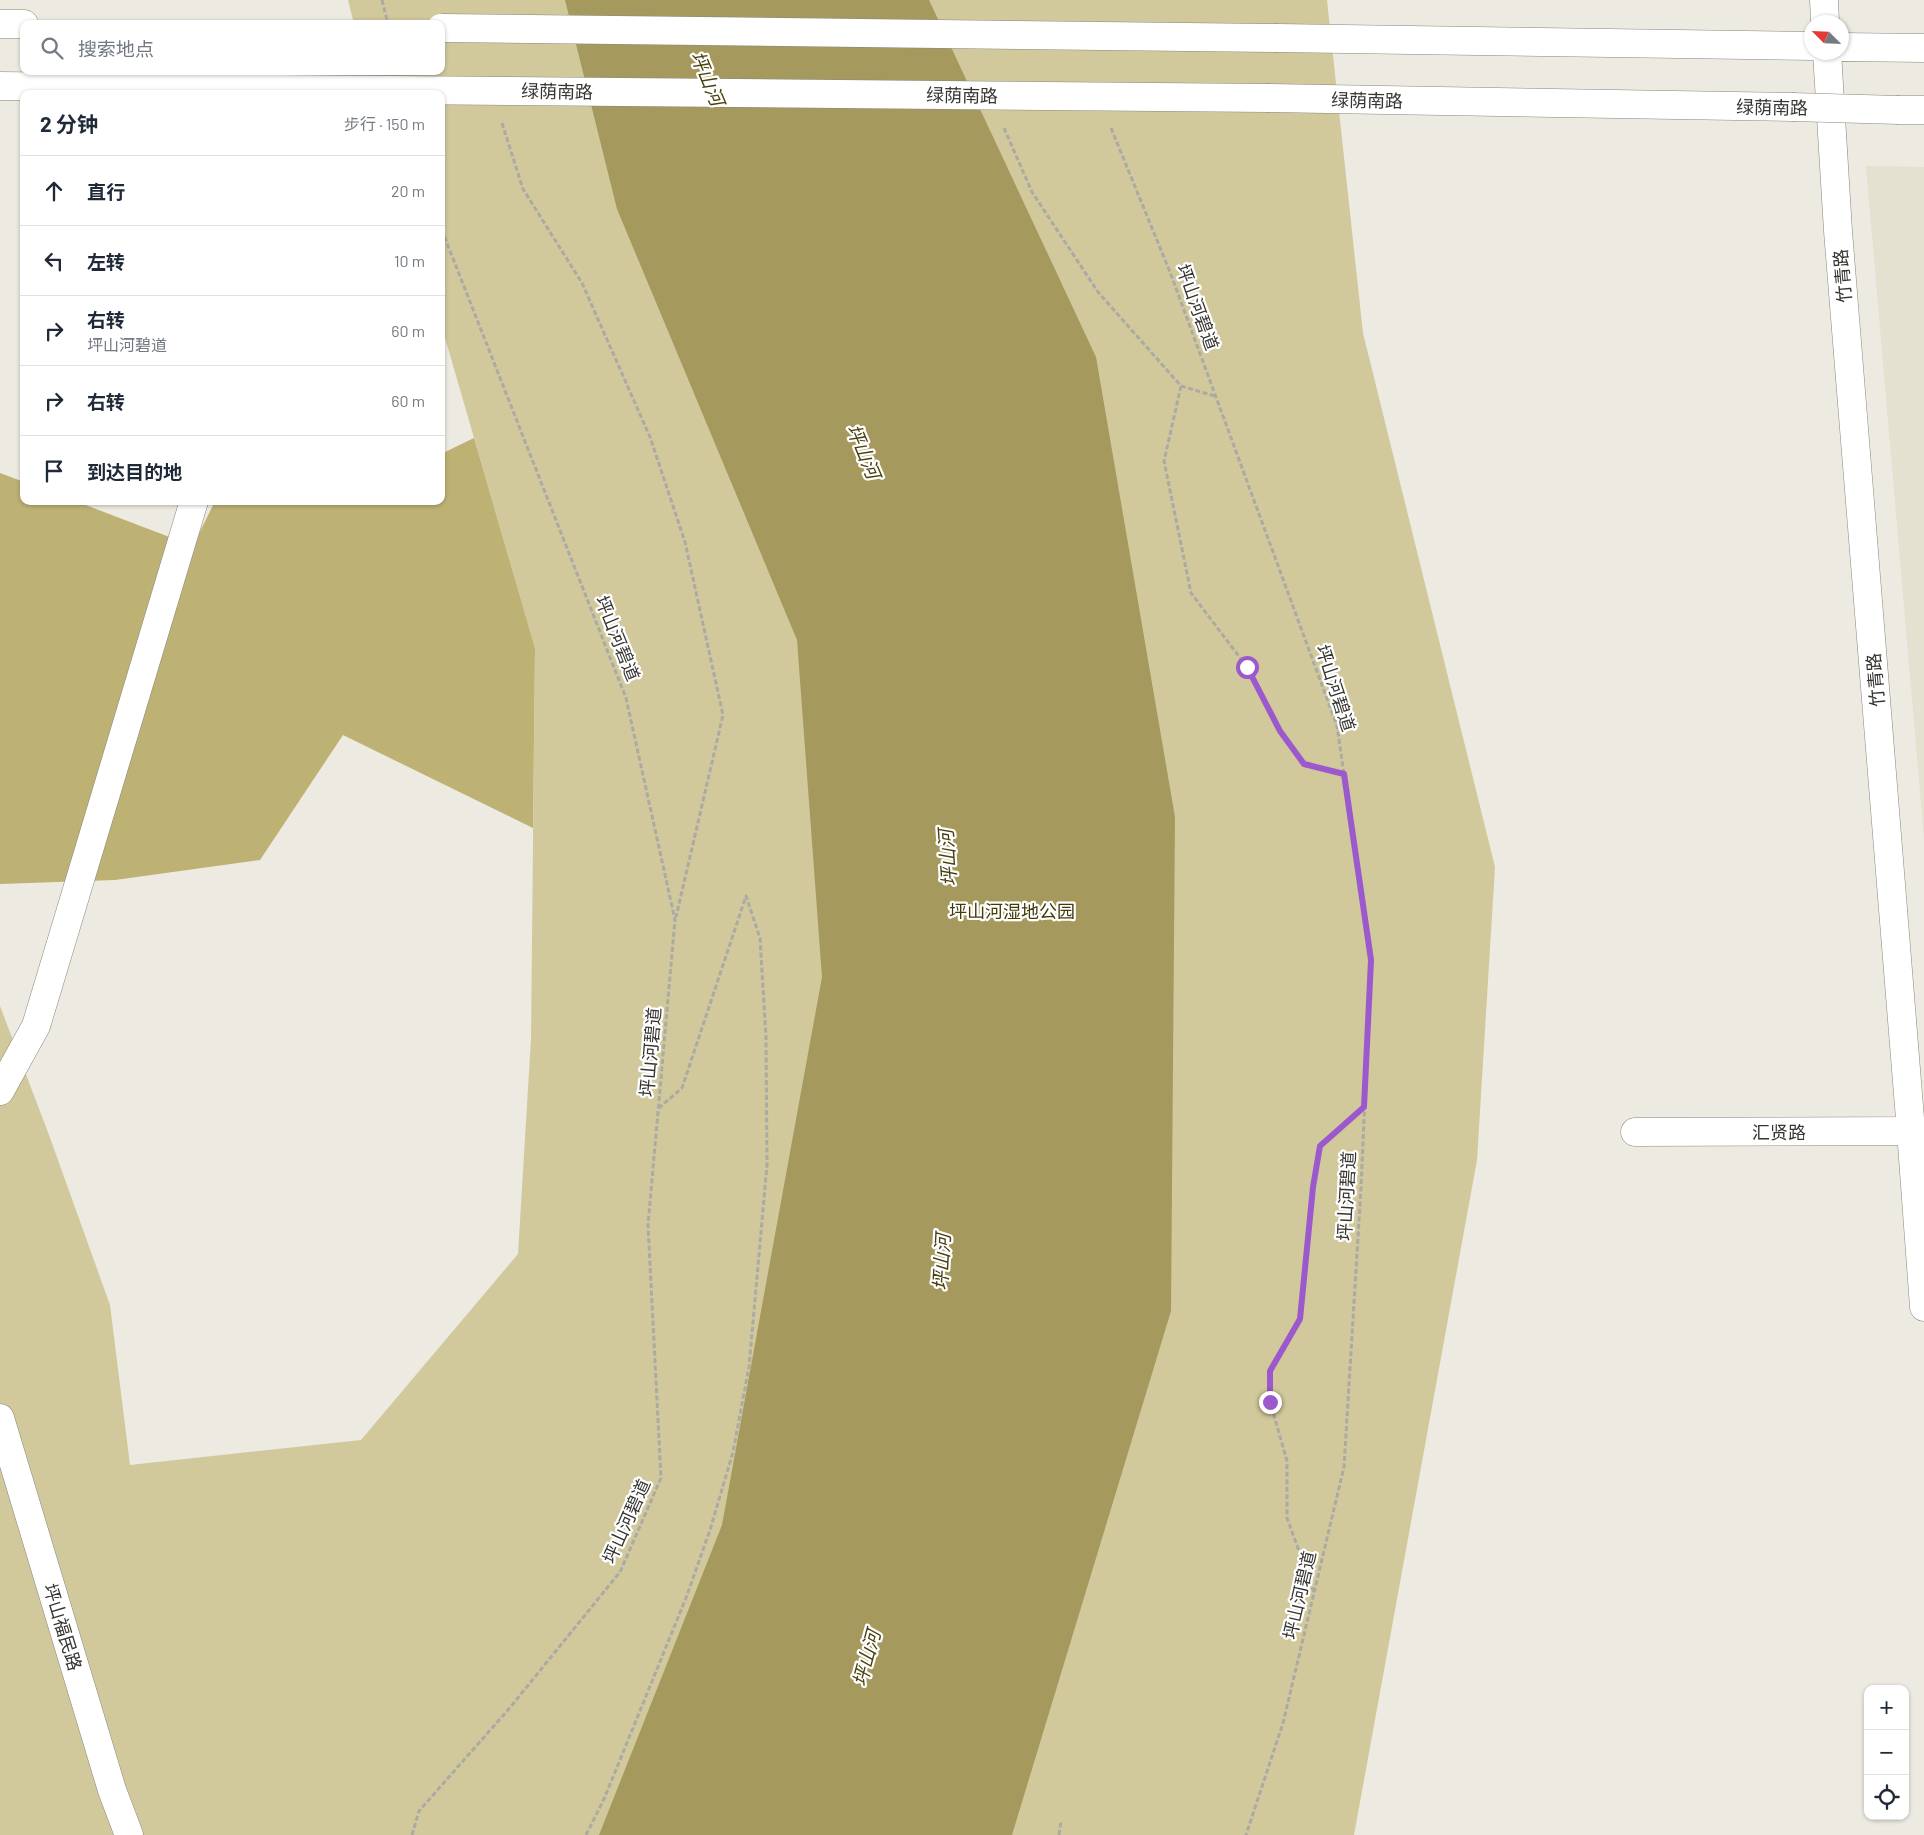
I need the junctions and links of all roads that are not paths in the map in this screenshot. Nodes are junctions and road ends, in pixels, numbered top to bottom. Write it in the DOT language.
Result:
graph roads {
  1 [pos="1824,0"];
  2 [pos="1825,15"];
  3 [pos="0,24"];
  4 [pos="20,24"];
  5 [pos="445,28"];
  6 [pos="1804,46"];
  7 [pos="1849,47"];
  8 [pos="1914,48"];
  9 [pos="1828,60"];
  10 [pos="0,86"];
  11 [pos="396,90"];
  12 [pos="445,90"];
  13 [pos="1912,110"];
  14 [pos="193,505"];
  15 [pos="0,1091"];
  16 [pos="1918,1131"];
  17 [pos="1635,1132"];
  18 [pos="1924,1307"];
  19 [pos="0,1418"];
  20 [pos="129,1835"];
  1 -- 2 [label="street"];
  3 -- 4 [label="street"];
  5 -- 6 [label="street, bridge"];
  7 -- 8 [label="street"];
  9 -- 16 [label="street, 竹青路"];
  10 -- 11 [label="street, 绿荫南路, bridge"];
  12 -- 13 [label="street, 绿荫南路, bridge"];
  14 -- 15 [label="street"];
  16 -- 17 [label="street, 汇贤路"];
  16 -- 18 [label="street, 竹青路"];
  19 -- 20 [label="street, 坪山福民路"];
}
